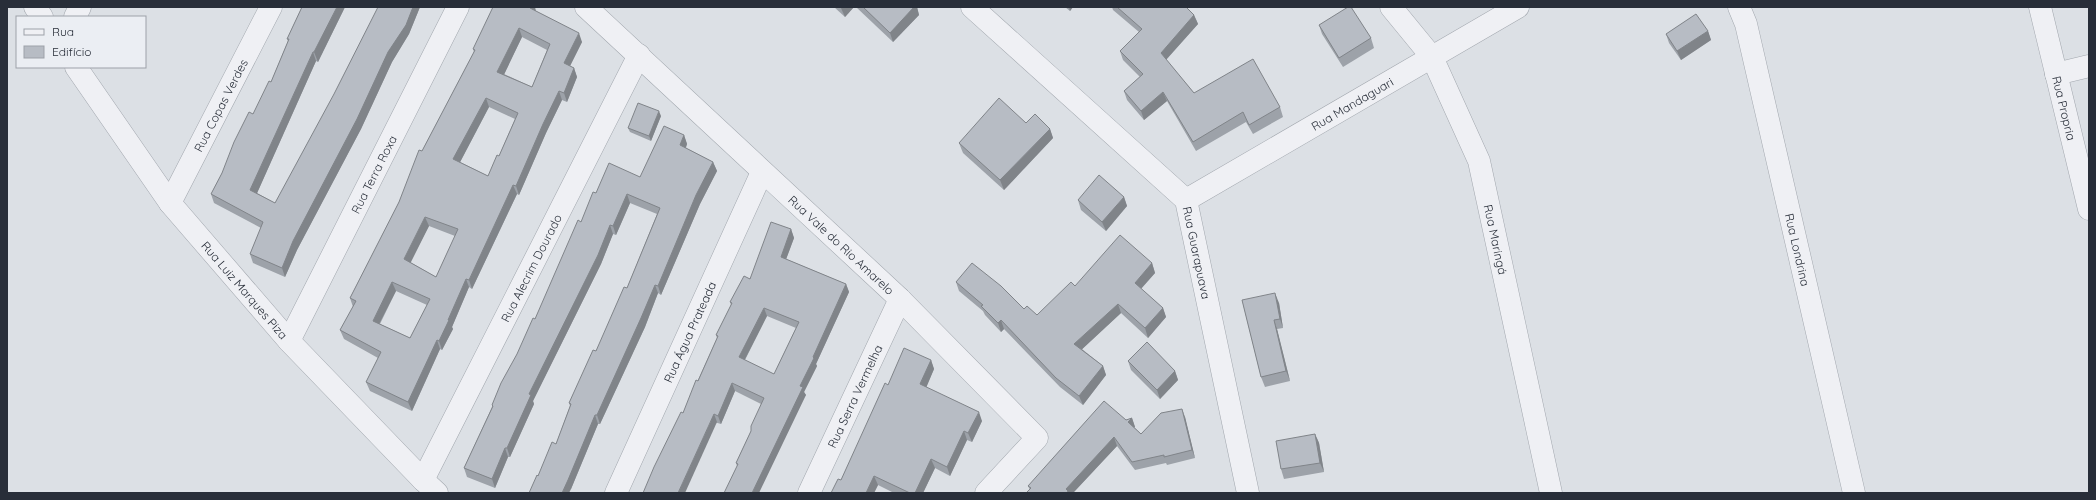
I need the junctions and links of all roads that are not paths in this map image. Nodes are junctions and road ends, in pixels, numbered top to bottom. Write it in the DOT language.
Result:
graph roads {
  1 [pos="35,7"];
  2 [pos="80,7"];
  3 [pos="271,7"];
  4 [pos="458,7"];
  5 [pos="586,7"];
  6 [pos="972,7"];
  7 [pos="1391,7"];
  8 [pos="1518,7"];
  9 [pos="1739,7"];
  10 [pos="2040,7"];
  11 [pos="41,16"];
  12 [pos="76,16"];
  13 [pos="639,55"];
  14 [pos="1432,57"];
  15 [pos="2089,66"];
  16 [pos="77,68"];
  17 [pos="2056,74"];
  18 [pos="762,172"];
  19 [pos="1186,200"];
  20 [pos="170,203"];
  21 [pos="2089,208"];
  22 [pos="900,298"];
  23 [pos="290,341"];
  24 [pos="430,487"];
  25 [pos="616,493"];
  26 [pos="809,493"];
  27 [pos="986,493"];
  28 [pos="1248,493"];
  29 [pos="1552,493"];
  30 [pos="1854,493"];
  1 -- 11 [label="street"];
  2 -- 12 [label="street"];
  3 -- 20 [label="street, Rua Copas Verdes"];
  4 -- 23 [label="street, Rua Terra Roxa"];
  5 -- 13 [label="street, Rua Vale do Rio Amarelo"];
  6 -- 19 [label="street, Rua Guarapuava"];
  7 -- 14 [label="street, Rua Maringá"];
  8 -- 14 [label="street, Rua Mandaguari"];
  9 -- 30 [label="street, Rua Londrina"];
  10 -- 17 [label="street, Rua Propria"];
  13 -- 18 [label="street, Rua Vale do Rio Amarelo"];
  13 -- 24 [label="street, Rua Alecrim Dourado"];
  14 -- 19 [label="street, Rua Mandaguari"];
  14 -- 29 [label="street, Rua Maringá"];
  15 -- 17 [label="street"];
  16 -- 20 [label="street, Rua Luiz Marques Piza"];
  17 -- 21 [label="street, Rua Propria"];
  18 -- 22 [label="street, Rua Vale do Rio Amarelo"];
  18 -- 25 [label="street, Rua Água Prateada"];
  19 -- 28 [label="street, Rua Guarapuava"];
  20 -- 23 [label="street, Rua Luiz Marques Piza"];
  22 -- 26 [label="street, Rua Serra Vermelha"];
  22 -- 27 [label="street, Rua Vale do Rio Amarelo"];
  23 -- 24 [label="street, Rua Luiz Marques Piza"];
}
